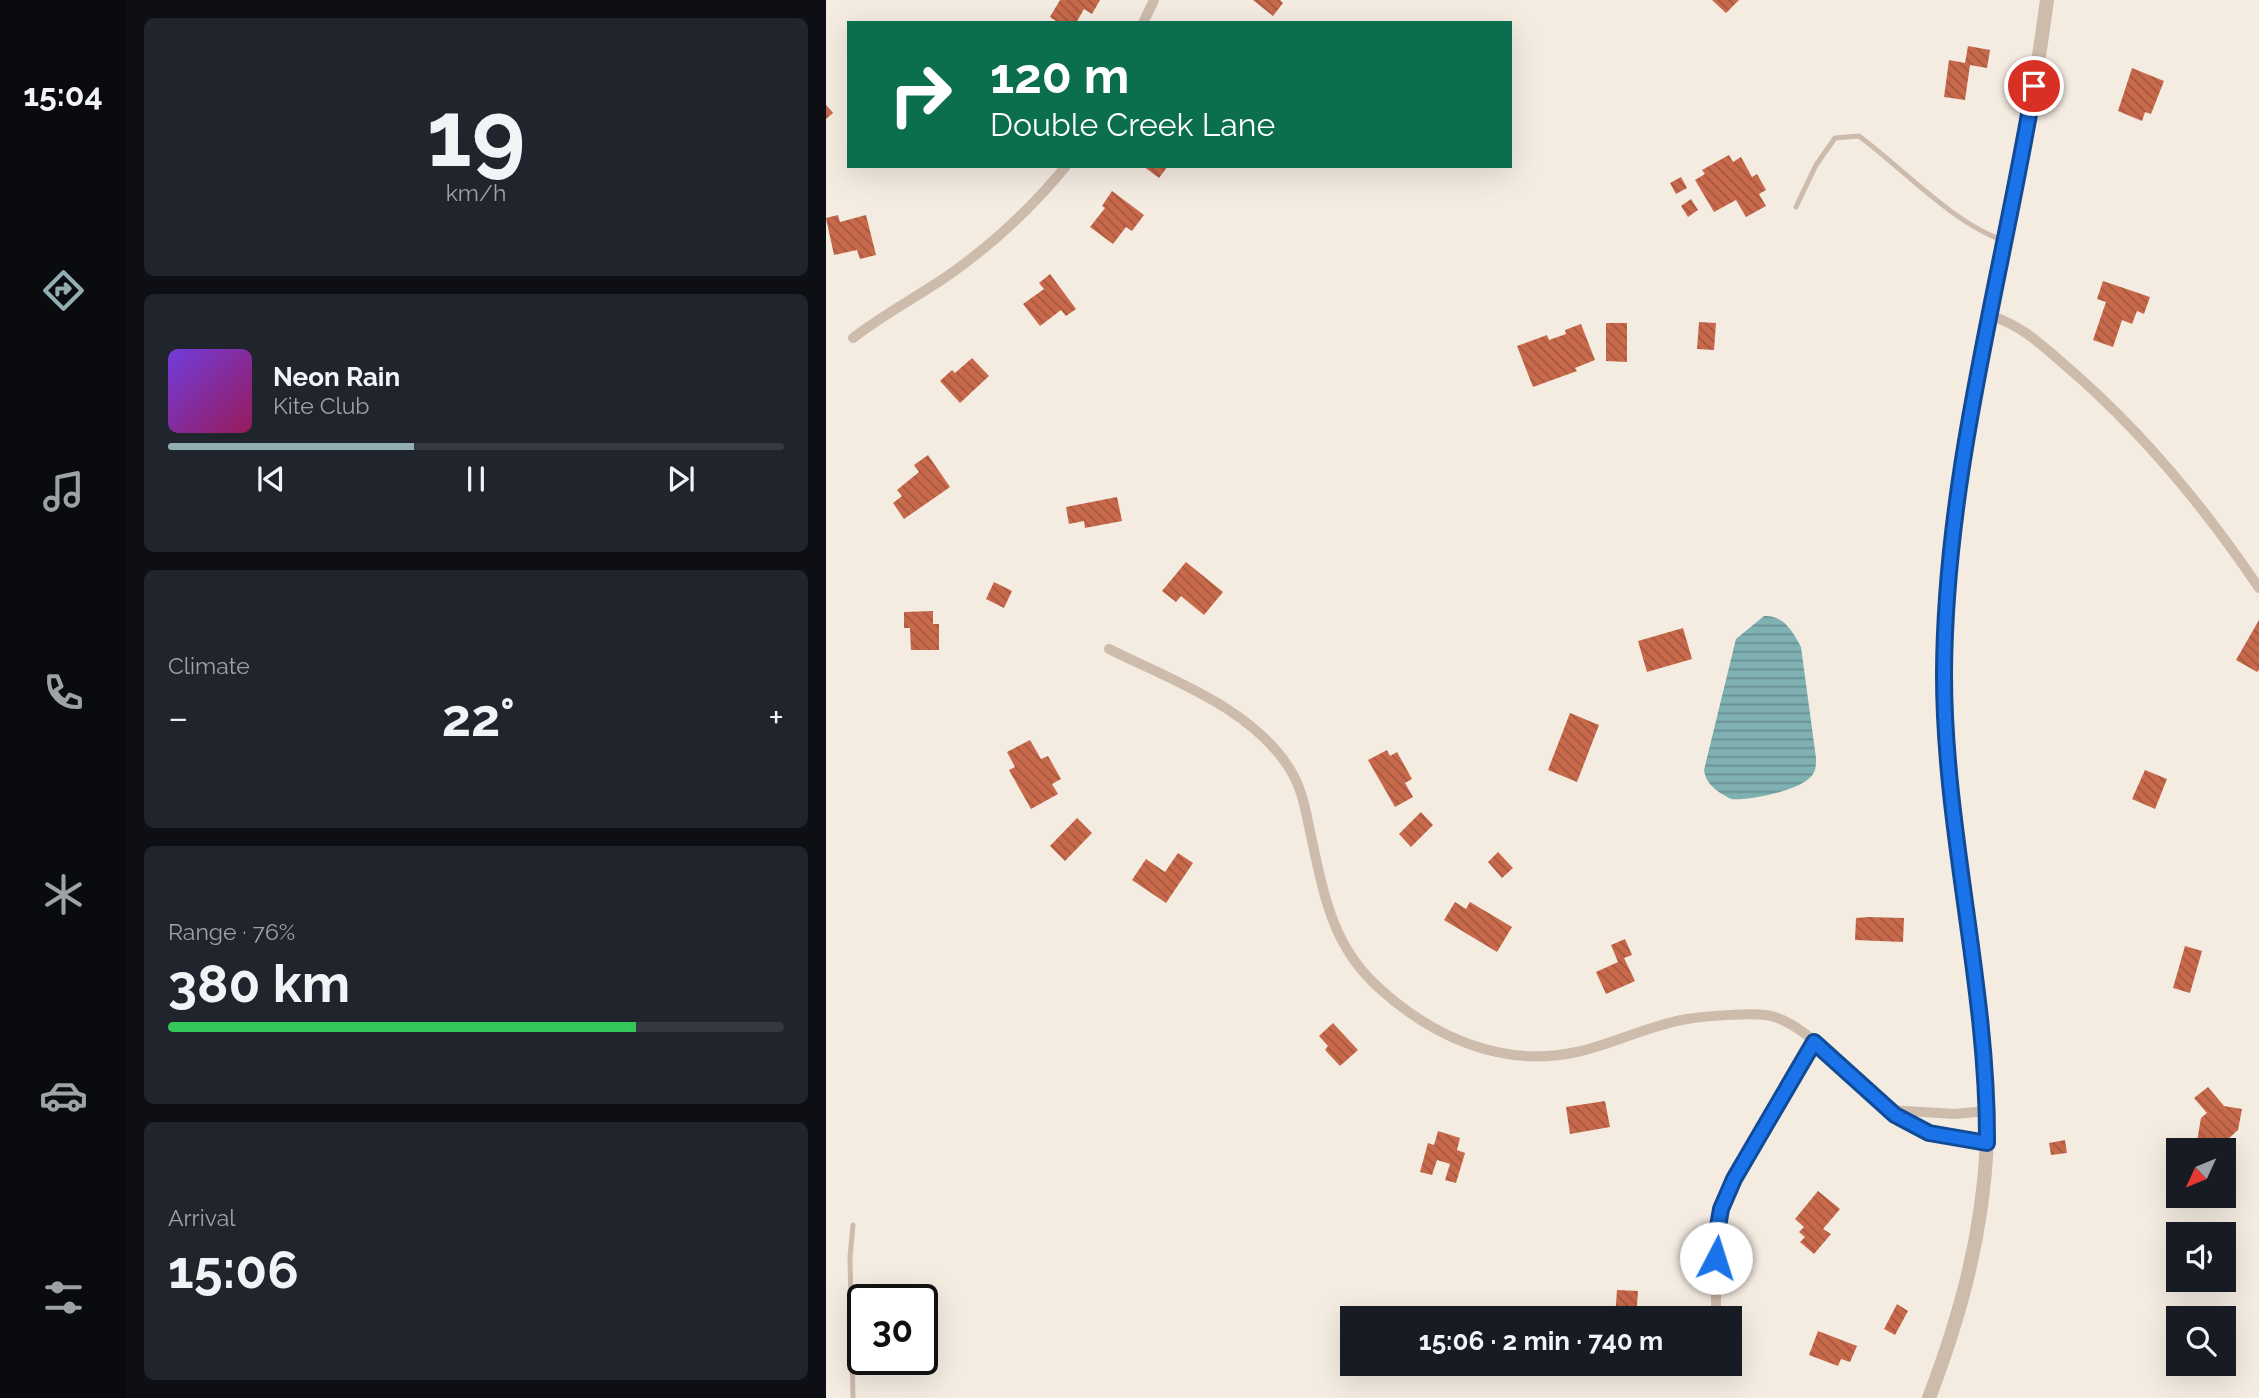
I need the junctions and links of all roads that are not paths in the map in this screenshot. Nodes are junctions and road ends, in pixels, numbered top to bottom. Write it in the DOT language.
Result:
graph roads {
  1 [pos="1154,0"];
  2 [pos="2047,0"];
  3 [pos="1144,21"];
  4 [pos="1064,168"];
  5 [pos="1796,208"];
  6 [pos="2006,241"];
  7 [pos="1991,316"];
  8 [pos="853,338"];
  9 [pos="2259,588"];
  10 [pos="1109,649"];
  11 [pos="1814,1042"];
  12 [pos="1889,1110"];
  13 [pos="1987,1111"];
  14 [pos="1987,1143"];
  15 [pos="853,1225"];
  16 [pos="1716,1306"];
  17 [pos="853,1398"];
  18 [pos="1929,1398"];
  1 -- 3 [label="street"];
  2 -- 6 [label="street"];
  4 -- 8 [label="street"];
  5 -- 6 [label="lane"];
  6 -- 7 [label="street"];
  7 -- 9 [label="street"];
  7 -- 13 [label="street"];
  10 -- 11 [label="street"];
  11 -- 12 [label="street"];
  11 -- 16 [label="street"];
  12 -- 13 [label="street"];
  12 -- 14 [label="street"];
  13 -- 14 [label="street"];
  14 -- 18 [label="street"];
  15 -- 17 [label="lane"];
}
